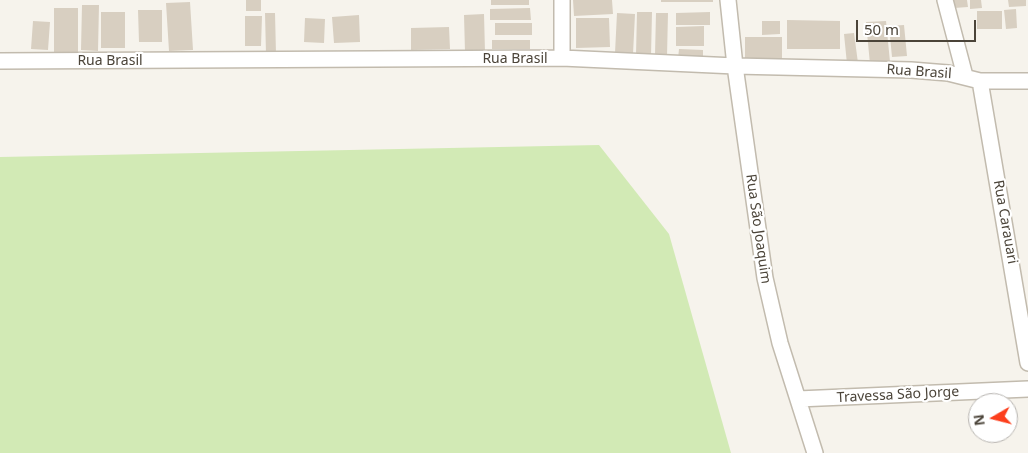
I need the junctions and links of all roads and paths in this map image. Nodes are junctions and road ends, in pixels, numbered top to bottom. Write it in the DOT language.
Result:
graph roads {
  1 [pos="562,0"];
  2 [pos="728,0"];
  3 [pos="945,0"];
  4 [pos="562,58"];
  5 [pos="0,61"];
  6 [pos="735,66"];
  7 [pos="965,76"];
  8 [pos="980,81"];
  9 [pos="1028,81"];
  10 [pos="1025,324"];
  11 [pos="1028,363"];
  12 [pos="1028,389"];
  13 [pos="798,399"];
  14 [pos="816,453"];
  1 -- 4 [label="street"];
  2 -- 6 [label="street, Rua São Joaquim"];
  3 -- 7 [label="street"];
  4 -- 5 [label="street, Rua Brasil"];
  4 -- 6 [label="street, Rua Brasil"];
  6 -- 7 [label="street, Rua Brasil"];
  6 -- 13 [label="street, Rua São Joaquim"];
  7 -- 8 [label="street, Rua Brasil"];
  8 -- 9 [label="street, Rua Brasil"];
  8 -- 10 [label="street, Rua Carauari"];
  10 -- 11 [label="street, Rua Carauari"];
  12 -- 13 [label="street, Travessa São Jorge"];
  13 -- 14 [label="street, Rua São Joaquim"];
}
